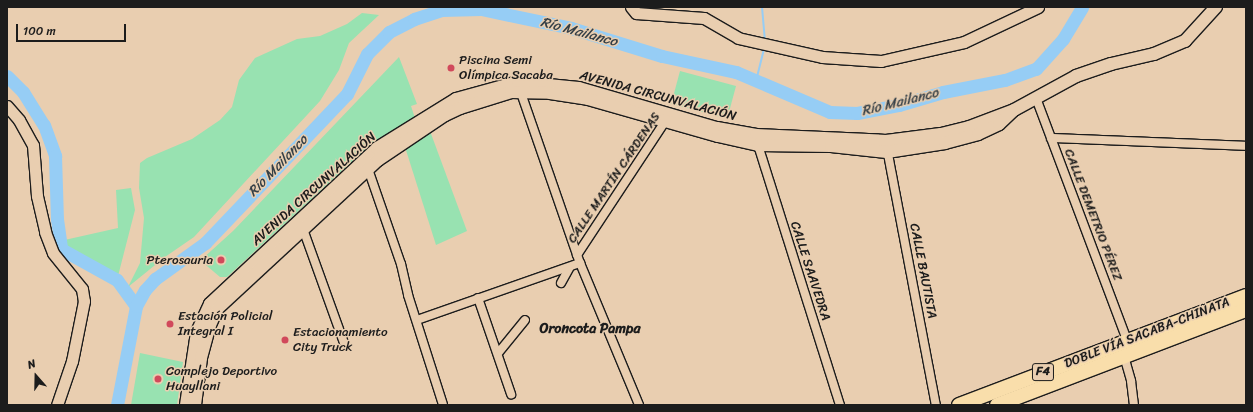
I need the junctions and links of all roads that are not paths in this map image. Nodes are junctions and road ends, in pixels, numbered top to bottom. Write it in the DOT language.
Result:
graph roads {
  1 [pos="631,7"];
  2 [pos="1038,7"];
  3 [pos="1216,7"];
  4 [pos="1022,10"];
  5 [pos="519,86"];
  6 [pos="1036,98"];
  7 [pos="7,106"];
  8 [pos="668,118"];
  9 [pos="1051,138"];
  10 [pos="758,145"];
  11 [pos="887,146"];
  12 [pos="1246,146"];
  13 [pos="365,165"];
  14 [pos="303,229"];
  15 [pos="577,255"];
  16 [pos="580,263"];
  17 [pos="570,267"];
  18 [pos="561,283"];
  19 [pos="227,294"];
  20 [pos="1246,296"];
  21 [pos="478,298"];
  22 [pos="1246,310"];
  23 [pos="417,320"];
  24 [pos="525,320"];
  25 [pos="202,331"];
  26 [pos="1128,340"];
  27 [pos="344,343"];
  28 [pos="498,352"];
  29 [pos="1124,356"];
  30 [pos="511,394"];
  31 [pos="56,405"];
  32 [pos="186,405"];
  33 [pos="195,405"];
  34 [pos="443,405"];
  35 [pos="639,405"];
  36 [pos="840,405"];
  37 [pos="936,405"];
  38 [pos="958,405"];
  39 [pos="997,405"];
  40 [pos="1134,405"];
  1 -- 4 [label="street"];
  2 -- 4 [label="street"];
  3 -- 6 [label="main road, AVENIDA CIRCUNVALACIÓN"];
  5 -- 8 [label="main road, AVENIDA CIRCUNVALACIÓN"];
  5 -- 13 [label="main road, AVENIDA CIRCUNVALACIÓN"];
  5 -- 15 [label="street, CALLE MARTÍN CÁRDENAS"];
  6 -- 9 [label="street, CALLE DEMETRIO PÉREZ"];
  6 -- 11 [label="main road, AVENIDA CIRCUNVALACIÓN"];
  7 -- 31 [label="street"];
  8 -- 10 [label="main road, AVENIDA CIRCUNVALACIÓN"];
  8 -- 11 [label="main road, AVENIDA CIRCUNVALACIÓN"];
  8 -- 15 [label="street, CALLE MARTÍN CÁRDENAS"];
  9 -- 12 [label="street"];
  9 -- 26 [label="street, CALLE DEMETRIO PÉREZ"];
  10 -- 11 [label="main road, AVENIDA CIRCUNVALACIÓN"];
  10 -- 36 [label="street, CALLE SAAVEDRA"];
  11 -- 37 [label="street, CALLE BAUTISTA"];
  13 -- 14 [label="main road, AVENIDA CIRCUNVALACIÓN"];
  13 -- 19 [label="main road, AVENIDA CIRCUNVALACIÓN"];
  13 -- 23 [label="street"];
  14 -- 19 [label="main road, AVENIDA CIRCUNVALACIÓN"];
  14 -- 27 [label="street"];
  15 -- 16 [label="street, CALLE MARTÍN CÁRDENAS"];
  16 -- 17 [label="street"];
  16 -- 35 [label="street, CALLE MARTÍN CÁRDENAS"];
  17 -- 18 [label="street"];
  17 -- 21 [label="street"];
  19 -- 25 [label="main road, AVENIDA CIRCUNVALACIÓN"];
  20 -- 26 [label="highway, DOBLE VÍA SACABA-CHIÑATA / F4"];
  21 -- 23 [label="street"];
  21 -- 28 [label="street"];
  22 -- 29 [label="highway, DOBLE VÍA SACABA-CHIÑATA / F4"];
  23 -- 34 [label="street"];
  24 -- 28 [label="street"];
  25 -- 32 [label="main road, AVENIDA CIRCUNVALACIÓN"];
  25 -- 33 [label="main road, AVENIDA CIRCUNVALACIÓN"];
  26 -- 38 [label="highway, DOBLE VÍA SACABA-CHIÑATA / F4"];
  28 -- 30 [label="street"];
  29 -- 39 [label="highway, DOBLE VÍA SACABA-CHIÑATA / F4"];
  29 -- 40 [label="street"];
}
